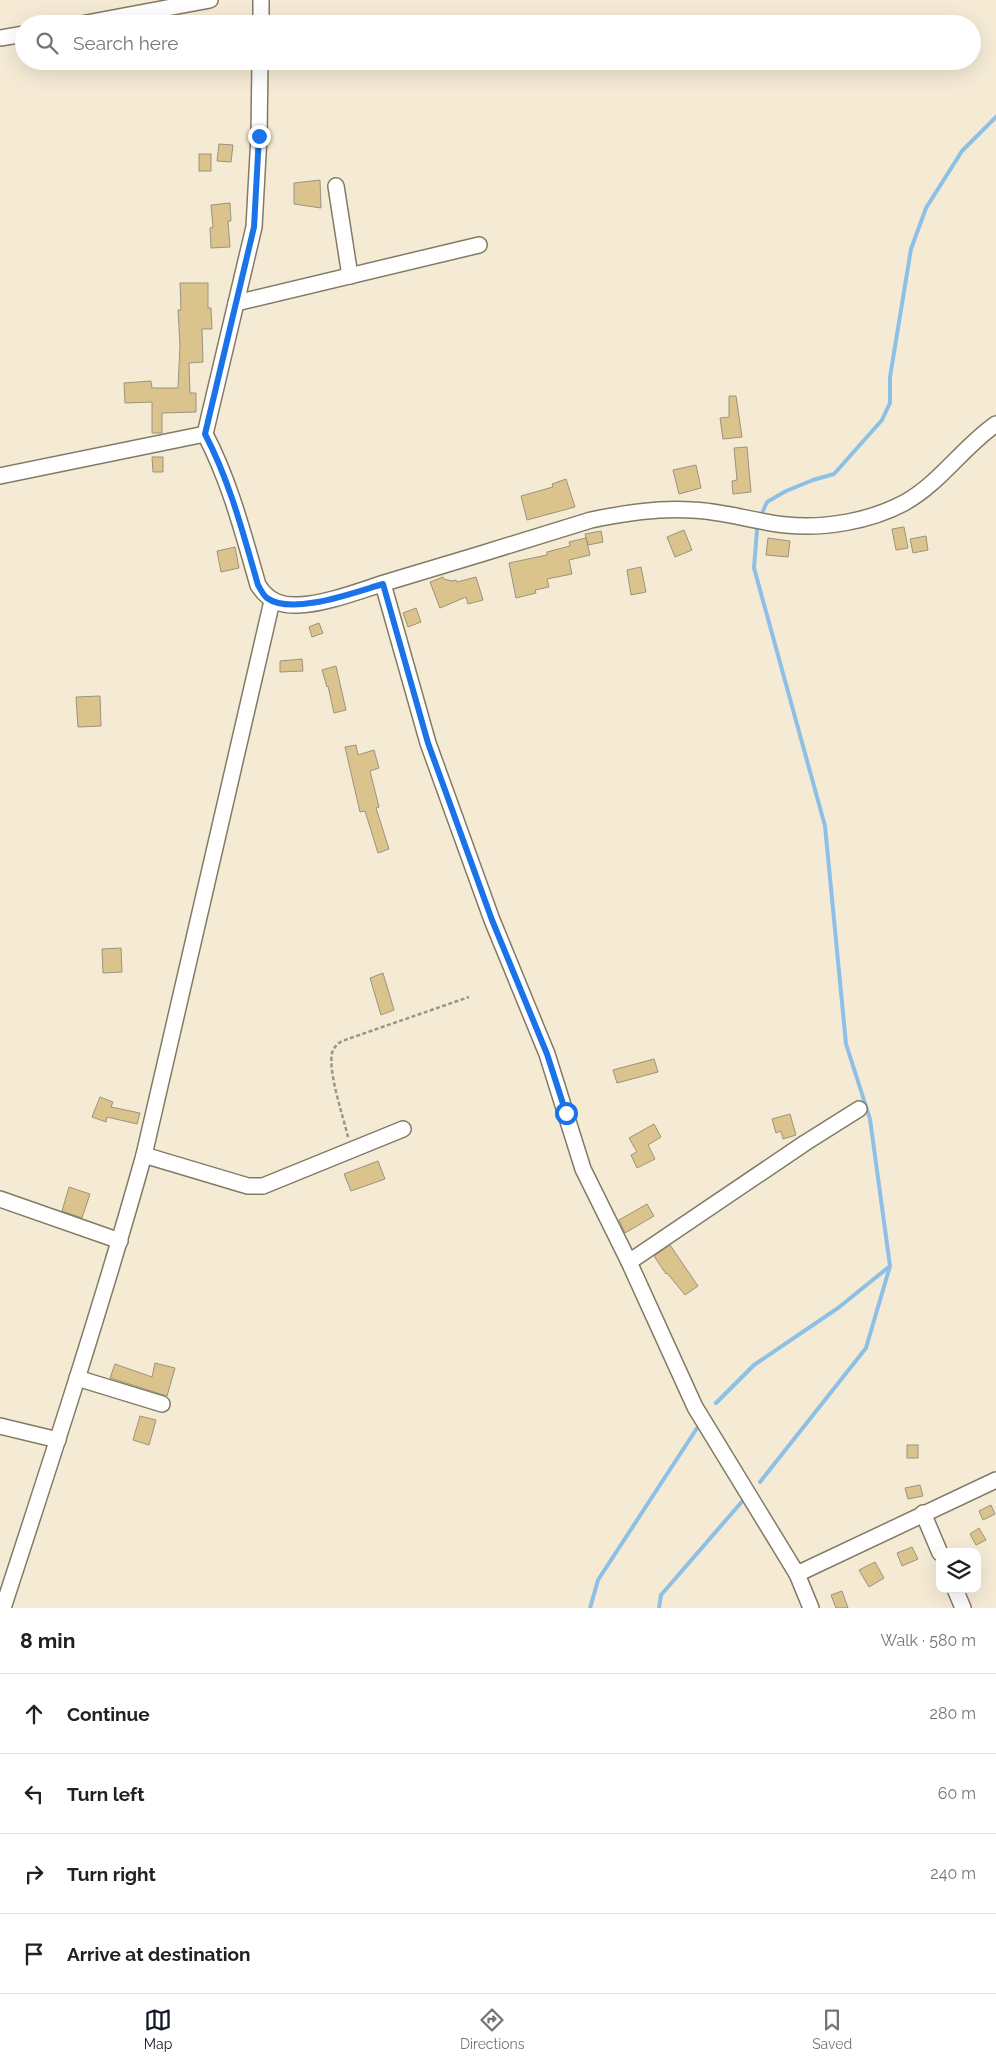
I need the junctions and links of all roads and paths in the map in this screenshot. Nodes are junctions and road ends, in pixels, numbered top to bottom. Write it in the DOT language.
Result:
graph roads {
  1 [pos="210,0"];
  2 [pos="261,0"];
  3 [pos="129,15"];
  4 [pos="261,15"];
  5 [pos="15,36"];
  6 [pos="0,38"];
  7 [pos="260,70"];
  8 [pos="336,186"];
  9 [pos="479,245"];
  10 [pos="350,276"];
  11 [pos="236,303"];
  12 [pos="996,424"];
  13 [pos="205,434"];
  14 [pos="0,476"];
  15 [pos="383,584"];
  16 [pos="272,601"];
  17 [pos="469,998"];
  18 [pos="859,1109"];
  19 [pos="403,1129"];
  20 [pos="351,1150"];
  21 [pos="144,1155"];
  22 [pos="0,1199"];
  23 [pos="120,1241"];
  24 [pos="629,1262"];
  25 [pos="77,1378"];
  26 [pos="162,1404"];
  27 [pos="0,1426"];
  28 [pos="58,1440"];
  29 [pos="996,1480"];
  30 [pos="923,1513"];
  31 [pos="938,1548"];
  32 [pos="797,1574"];
  33 [pos="957,1593"];
  34 [pos="3,1608"];
  35 [pos="811,1608"];
  36 [pos="963,1608"];
  1 -- 3 [label="street"];
  2 -- 4 [label="street"];
  5 -- 6 [label="street"];
  7 -- 11 [label="street"];
  8 -- 10 [label="street"];
  9 -- 10 [label="street"];
  10 -- 11 [label="street"];
  11 -- 13 [label="street"];
  12 -- 15 [label="street"];
  13 -- 14 [label="street"];
  13 -- 16 [label="street"];
  15 -- 16 [label="street"];
  15 -- 24 [label="street"];
  16 -- 21 [label="street"];
  17 -- 20 [label="path"];
  18 -- 24 [label="street"];
  19 -- 20 [label="street"];
  20 -- 21 [label="street"];
  21 -- 23 [label="street"];
  22 -- 23 [label="street"];
  23 -- 25 [label="street"];
  24 -- 32 [label="street"];
  25 -- 26 [label="street"];
  25 -- 28 [label="street"];
  27 -- 28 [label="street"];
  28 -- 34 [label="street"];
  29 -- 30 [label="street"];
  30 -- 31 [label="street"];
  30 -- 32 [label="street"];
  32 -- 35 [label="street"];
  33 -- 36 [label="street"];
}
